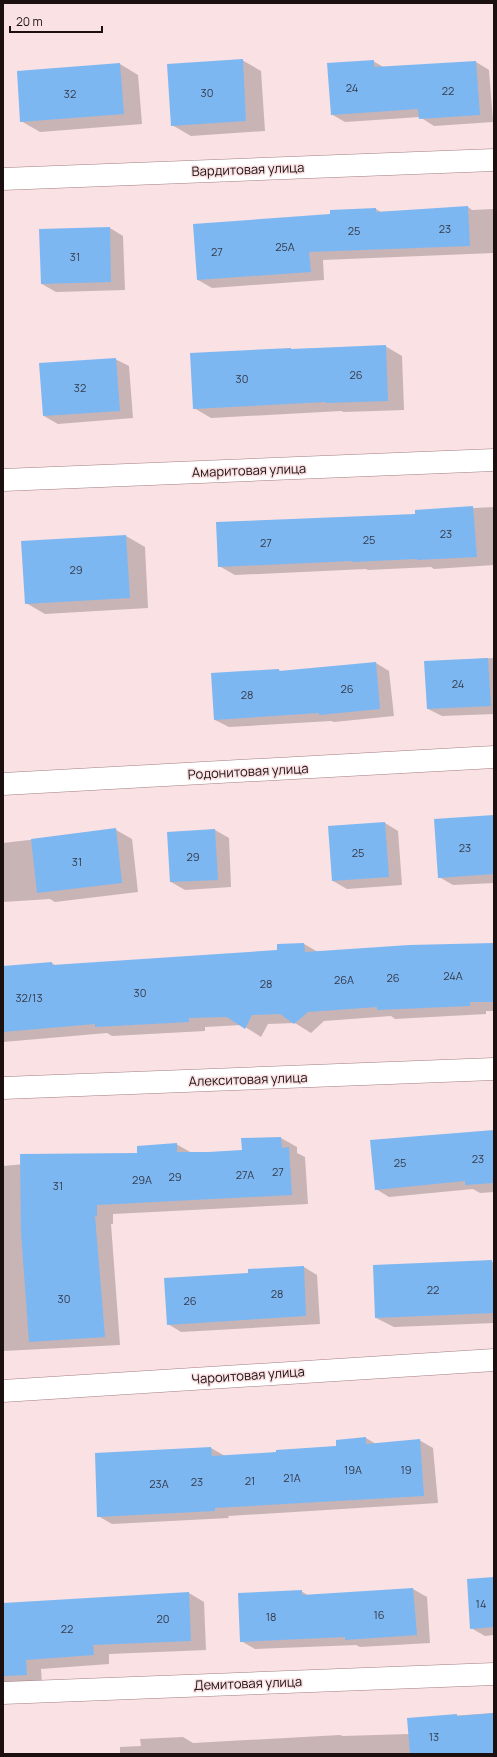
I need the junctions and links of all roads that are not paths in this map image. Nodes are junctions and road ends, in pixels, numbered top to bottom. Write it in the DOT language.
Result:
graph roads {
  1 [pos="494,160"];
  2 [pos="3,179"];
  3 [pos="494,460"];
  4 [pos="3,480"];
  5 [pos="494,758"];
  6 [pos="3,784"];
  7 [pos="494,1069"];
  8 [pos="3,1088"];
  9 [pos="494,1360"];
  10 [pos="3,1390"];
  11 [pos="494,1674"];
  12 [pos="3,1693"];
  1 -- 2 [label="street, Вардитовая улица"];
  3 -- 4 [label="street, Амаритовая улица"];
  5 -- 6 [label="street, Родонитовая улица"];
  7 -- 8 [label="street, Алекситовая улица"];
  9 -- 10 [label="street, Чароитовая улица"];
  11 -- 12 [label="street, Демитовая улица"];
}
